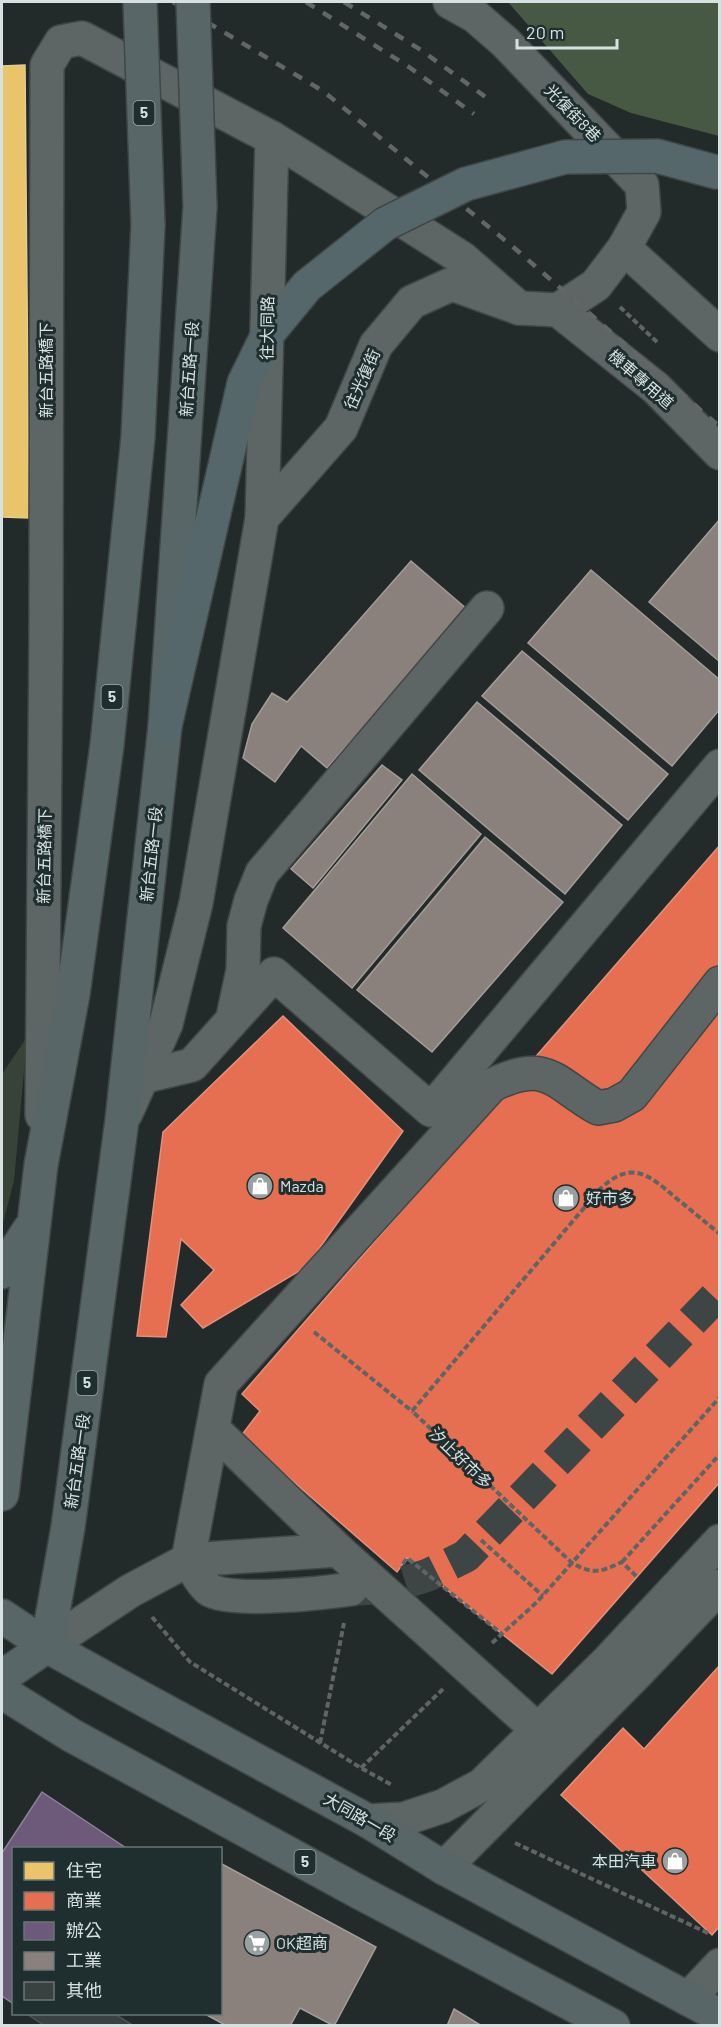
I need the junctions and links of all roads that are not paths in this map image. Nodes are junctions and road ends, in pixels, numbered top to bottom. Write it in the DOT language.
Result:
graph roads {
  1 [pos="140,2"];
  2 [pos="193,2"];
  3 [pos="450,2"];
  4 [pos="272,138"];
  5 [pos="720,173"];
  6 [pos="624,248"];
  7 [pos="519,308"];
  8 [pos="558,310"];
  9 [pos="720,335"];
  10 [pos="267,337"];
  11 [pos="720,453"];
  12 [pos="262,518"];
  13 [pos="487,609"];
  14 [pos="165,726"];
  15 [pos="720,766"];
  16 [pos="720,983"];
  17 [pos="233,1019"];
  18 [pos="142,1077"];
  19 [pos="122,1120"];
  20 [pos="41,1165"];
  21 [pos="34,1224"];
  22 [pos="2,1272"];
  23 [pos="213,1429"];
  24 [pos="2,1494"];
  25 [pos="720,1541"];
  26 [pos="338,1550"];
  27 [pos="188,1560"];
  28 [pos="720,1586"];
  29 [pos="351,1589"];
  30 [pos="2,1616"];
  31 [pos="47,1646"];
  32 [pos="2,1677"];
  33 [pos="2,1692"];
  34 [pos="549,1740"];
  35 [pos="368,1821"];
  36 [pos="444,1868"];
  37 [pos="720,1965"];
  38 [pos="688,1999"];
  39 [pos="720,2016"];
  40 [pos="613,2025"];
  1 -- 20 [label="main road, 5, bridge"];
  2 -- 14 [label="main road, 新台五路一段 / 5, bridge"];
  3 -- 6 [label="street, 光復街8巷"];
  4 -- 7 [label="street, 新台五路橋下"];
  4 -- 10 [label="street, 往大同路"];
  4 -- 20 [label="street, 新台五路橋下"];
  5 -- 10 [label="highway, bridge"];
  6 -- 8 [label="street"];
  6 -- 9 [label="street"];
  7 -- 8 [label="street"];
  7 -- 12 [label="street, 往光復街"];
  8 -- 11 [label="street, 機車專用道"];
  10 -- 12 [label="street, 往大同路"];
  10 -- 14 [label="highway"];
  12 -- 18 [label="street"];
  13 -- 17 [label="street"];
  14 -- 19 [label="main road, 新台五路一段 / 5"];
  15 -- 17 [label="street"];
  16 -- 23 [label="street"];
  17 -- 18 [label="street"];
  18 -- 19 [label="street"];
  19 -- 31 [label="main road, 新台五路一段 / 5"];
  20 -- 21 [label="main road, 5"];
  21 -- 22 [label="main road"];
  21 -- 24 [label="main road, 5"];
  23 -- 26 [label="street"];
  23 -- 27 [label="street"];
  25 -- 34 [label="street"];
  26 -- 27 [label="street"];
  26 -- 34 [label="street"];
  27 -- 29 [label="street"];
  27 -- 31 [label="street"];
  28 -- 34 [label="street"];
  30 -- 31 [label="main road, 大同路一段"];
  31 -- 32 [label="main road"];
  31 -- 35 [label="main road, 大同路一段"];
  33 -- 40 [label="main road, 5"];
  34 -- 35 [label="street"];
  34 -- 36 [label="street"];
  35 -- 36 [label="main road, 大同路一段"];
  36 -- 38 [label="main road, 大同路一段"];
  37 -- 38 [label="street"];
  38 -- 39 [label="main road, 大同路一段"];
}
